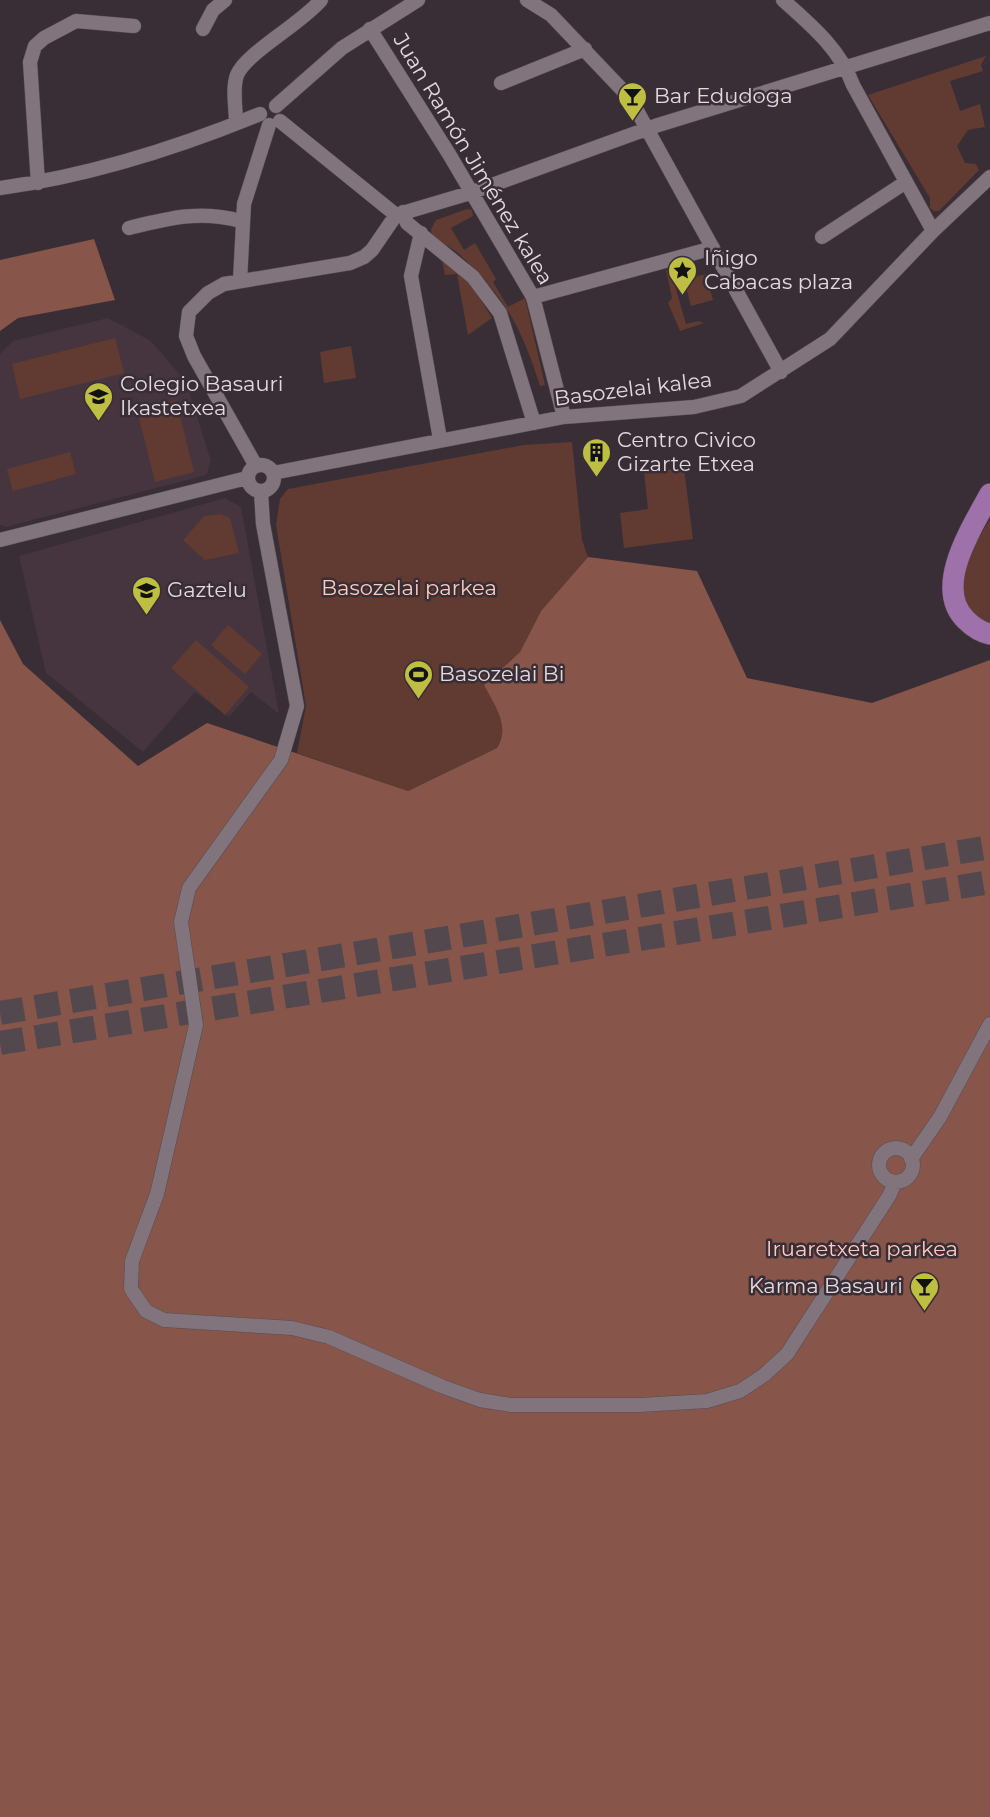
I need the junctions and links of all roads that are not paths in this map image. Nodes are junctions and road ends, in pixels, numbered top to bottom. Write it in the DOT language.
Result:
graph roads {
  1 [pos="225,0"];
  2 [pos="321,0"];
  3 [pos="418,0"];
  4 [pos="527,0"];
  5 [pos="783,0"];
  6 [pos="990,23"];
  7 [pos="134,26"];
  8 [pos="202,29"];
  9 [pos="370,29"];
  10 [pos="585,49"];
  11 [pos="846,66"];
  12 [pos="501,83"];
  13 [pos="270,120"];
  14 [pos="236,123"];
  15 [pos="648,129"];
  16 [pos="990,177"];
  17 [pos="906,182"];
  18 [pos="38,183"];
  19 [pos="0,188"];
  20 [pos="470,193"];
  21 [pos="400,214"];
  22 [pos="241,221"];
  23 [pos="129,228"];
  24 [pos="933,231"];
  25 [pos="421,234"];
  26 [pos="822,237"];
  27 [pos="713,248"];
  28 [pos="240,281"];
  29 [pos="533,297"];
  30 [pos="781,372"];
  31 [pos="564,417"];
  32 [pos="534,423"];
  33 [pos="440,439"];
  34 [pos="256,466"];
  35 [pos="273,473"];
  36 [pos="247,478"];
  37 [pos="261,492"];
  38 [pos="990,494"];
  39 [pos="0,540"];
  40 [pos="990,634"];
  41 [pos="990,1024"];
  42 [pos="911,1158"];
  43 [pos="895,1182"];
  1 -- 8 [label="street"];
  2 -- 14 [label="street"];
  3 -- 9 [label="street"];
  4 -- 10 [label="street"];
  5 -- 11 [label="street"];
  6 -- 11 [label="street"];
  7 -- 18 [label="street"];
  9 -- 13 [label="street"];
  9 -- 20 [label="street, Juan Ramón Jiménez kalea"];
  10 -- 12 [label="street"];
  10 -- 15 [label="street"];
  11 -- 15 [label="street"];
  11 -- 17 [label="street"];
  13 -- 14 [label="street"];
  13 -- 21 [label="street"];
  13 -- 22 [label="street"];
  14 -- 18 [label="street"];
  15 -- 20 [label="street"];
  15 -- 27 [label="street"];
  16 -- 24 [label="street, Basozelai kalea"];
  17 -- 24 [label="street"];
  17 -- 26 [label="street"];
  18 -- 19 [label="street"];
  20 -- 21 [label="street"];
  20 -- 29 [label="street, Juan Ramón Jiménez kalea"];
  21 -- 25 [label="street"];
  21 -- 28 [label="street"];
  22 -- 23 [label="street"];
  22 -- 28 [label="street"];
  24 -- 30 [label="street, Basozelai kalea"];
  25 -- 32 [label="street"];
  25 -- 33 [label="street"];
  27 -- 29 [label="street"];
  27 -- 30 [label="street"];
  28 -- 34 [label="street"];
  29 -- 31 [label="street, Juan Ramón Jiménez kalea"];
  30 -- 31 [label="street, Basozelai kalea"];
  31 -- 32 [label="street, Basozelai kalea"];
  32 -- 33 [label="street, Basozelai kalea"];
  33 -- 35 [label="street, Basozelai kalea"];
  34 -- 35 [label="street"];
  34 -- 36 [label="street"];
  35 -- 37 [label="street"];
  36 -- 37 [label="street"];
  36 -- 39 [label="street"];
  37 -- 43 [label="street"];
  38 -- 40 [label="main road"];
  41 -- 42 [label="street"];
  42 -- 43 [label="street"];
  42 -- 43 [label="street"];
}
